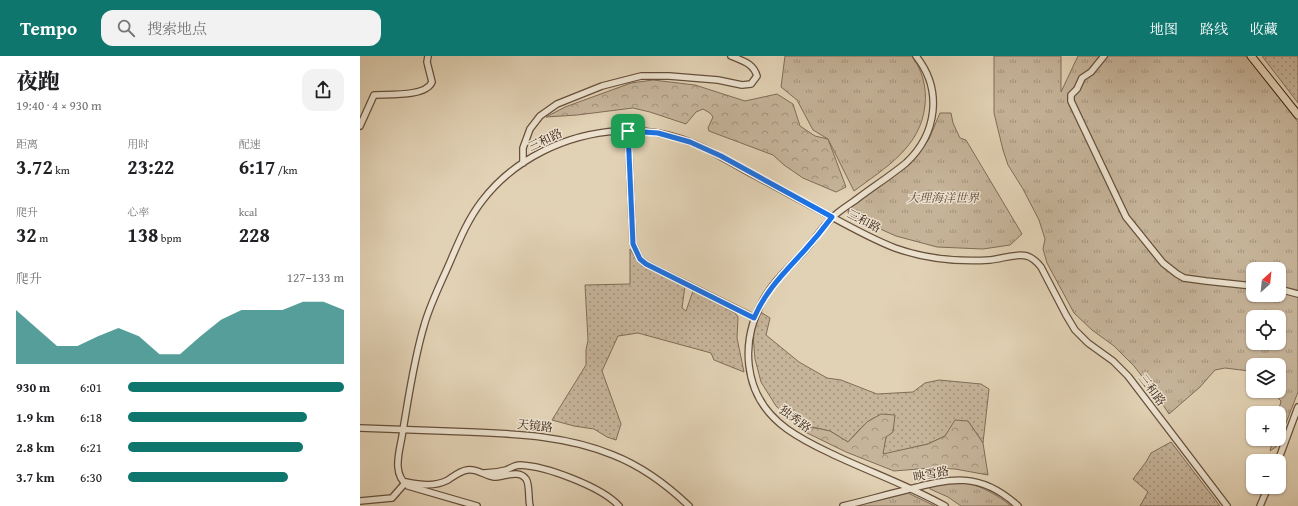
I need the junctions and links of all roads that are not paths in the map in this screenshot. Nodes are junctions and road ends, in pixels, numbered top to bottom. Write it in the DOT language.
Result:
graph roads {
  1 [pos="428,56"];
  2 [pos="731,56"];
  3 [pos="916,56"];
  4 [pos="1104,56"];
  5 [pos="1251,56"];
  6 [pos="1298,115"];
  7 [pos="360,126"];
  8 [pos="628,131"];
  9 [pos="523,163"];
  10 [pos="832,217"];
  11 [pos="1246,285"];
  12 [pos="1286,291"];
  13 [pos="1298,294"];
  14 [pos="754,318"];
  15 [pos="1298,407"];
  16 [pos="360,428"];
  17 [pos="404,429"];
  18 [pos="1281,454"];
  19 [pos="482,473"];
  20 [pos="404,483"];
  21 [pos="910,489"];
  22 [pos="1265,494"];
  23 [pos="360,502"];
  24 [pos="477,506"];
  25 [pos="530,506"];
  26 [pos="619,506"];
  27 [pos="689,506"];
  28 [pos="843,506"];
  29 [pos="945,506"];
  30 [pos="1018,506"];
  31 [pos="1227,506"];
  32 [pos="1260,506"];
  1 -- 7 [label="street"];
  2 -- 9 [label="street"];
  3 -- 10 [label="street, 独秀路"];
  4 -- 11 [label="street"];
  5 -- 6 [label="main road"];
  8 -- 9 [label="street, 三和路"];
  8 -- 10 [label="street, 三和路"];
  8 -- 14 [label="street"];
  9 -- 17 [label="street, 三和路"];
  10 -- 14 [label="street, 独秀路"];
  10 -- 31 [label="street, 三和路"];
  12 -- 13 [label="street"];
  14 -- 21 [label="street, 独秀路"];
  15 -- 18 [label="street"];
  16 -- 17 [label="street, 天镜路"];
  17 -- 20 [label="street, 三和路"];
  17 -- 27 [label="street, 天镜路"];
  19 -- 20 [label="street"];
  19 -- 25 [label="street"];
  19 -- 26 [label="street"];
  20 -- 23 [label="street"];
  20 -- 24 [label="street"];
  21 -- 28 [label="street, 映雪路"];
  21 -- 29 [label="street, 独秀路"];
  21 -- 30 [label="street, 映雪路"];
  22 -- 32 [label="street"];
}
